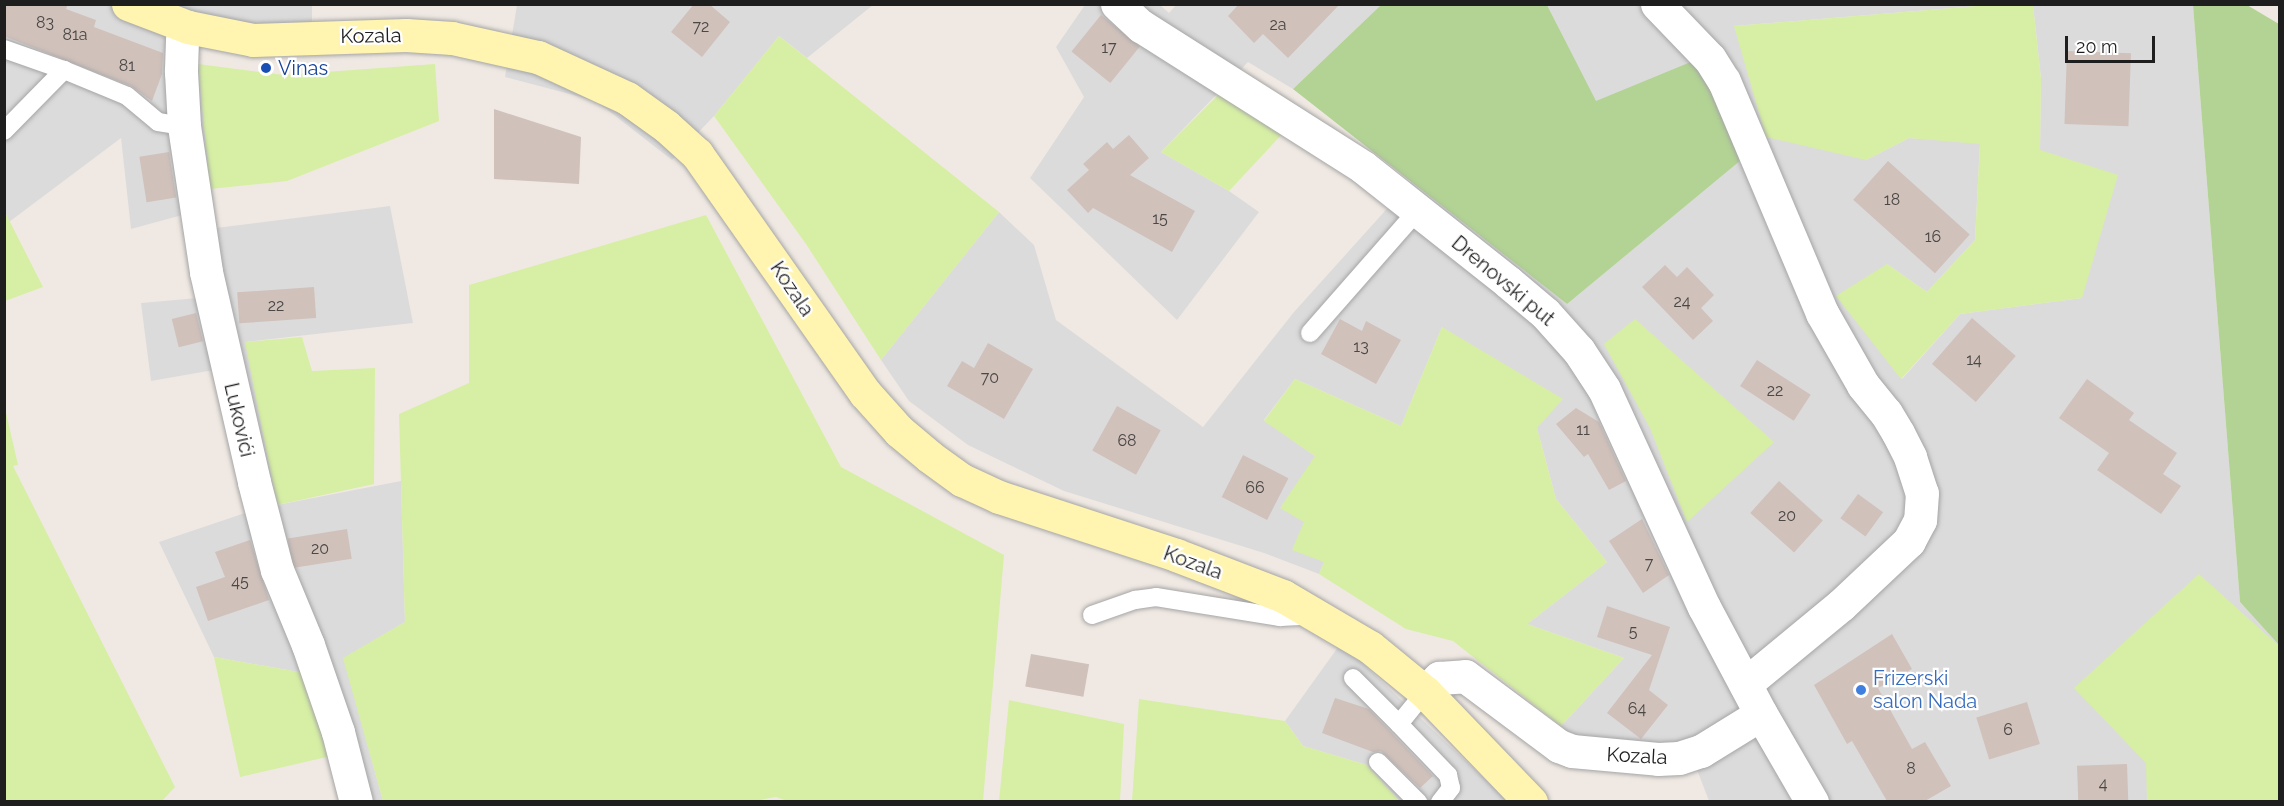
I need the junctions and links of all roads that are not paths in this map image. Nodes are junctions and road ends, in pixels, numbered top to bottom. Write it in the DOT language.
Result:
graph roads {
  1 [pos="128,4"];
  2 [pos="1116,4"];
  3 [pos="1656,4"];
  4 [pos="188,27"];
  5 [pos="4,49"];
  6 [pos="64,70"];
  7 [pos="184,126"];
  8 [pos="4,131"];
  9 [pos="1418,210"];
  10 [pos="1310,333"];
  11 [pos="1310,611"];
  12 [pos="1092,615"];
  13 [pos="1353,678"];
  14 [pos="1745,684"];
  15 [pos="1425,692"];
  16 [pos="1761,714"];
  17 [pos="1399,724"];
  18 [pos="1378,762"];
  19 [pos="356,801"];
  20 [pos="1418,801"];
  21 [pos="1440,801"];
  22 [pos="1531,801"];
  23 [pos="1812,801"];
  1 -- 4 [label="main road, Kozala"];
  2 -- 9 [label="street, Drenovski put"];
  3 -- 14 [label="street"];
  4 -- 7 [label="street, Lukovići"];
  4 -- 11 [label="main road, Kozala"];
  5 -- 6 [label="lane"];
  6 -- 7 [label="lane"];
  6 -- 8 [label="lane"];
  7 -- 19 [label="street, Lukovići"];
  9 -- 10 [label="lane"];
  9 -- 14 [label="street, Drenovski put"];
  11 -- 12 [label="lane"];
  11 -- 15 [label="main road, Kozala"];
  13 -- 17 [label="lane"];
  14 -- 16 [label="street, Drenovski put"];
  15 -- 16 [label="street, Kozala"];
  15 -- 17 [label="lane"];
  15 -- 22 [label="main road, Kozala"];
  16 -- 23 [label="street, Drenovski put"];
  17 -- 21 [label="lane"];
  18 -- 20 [label="lane"];
}
